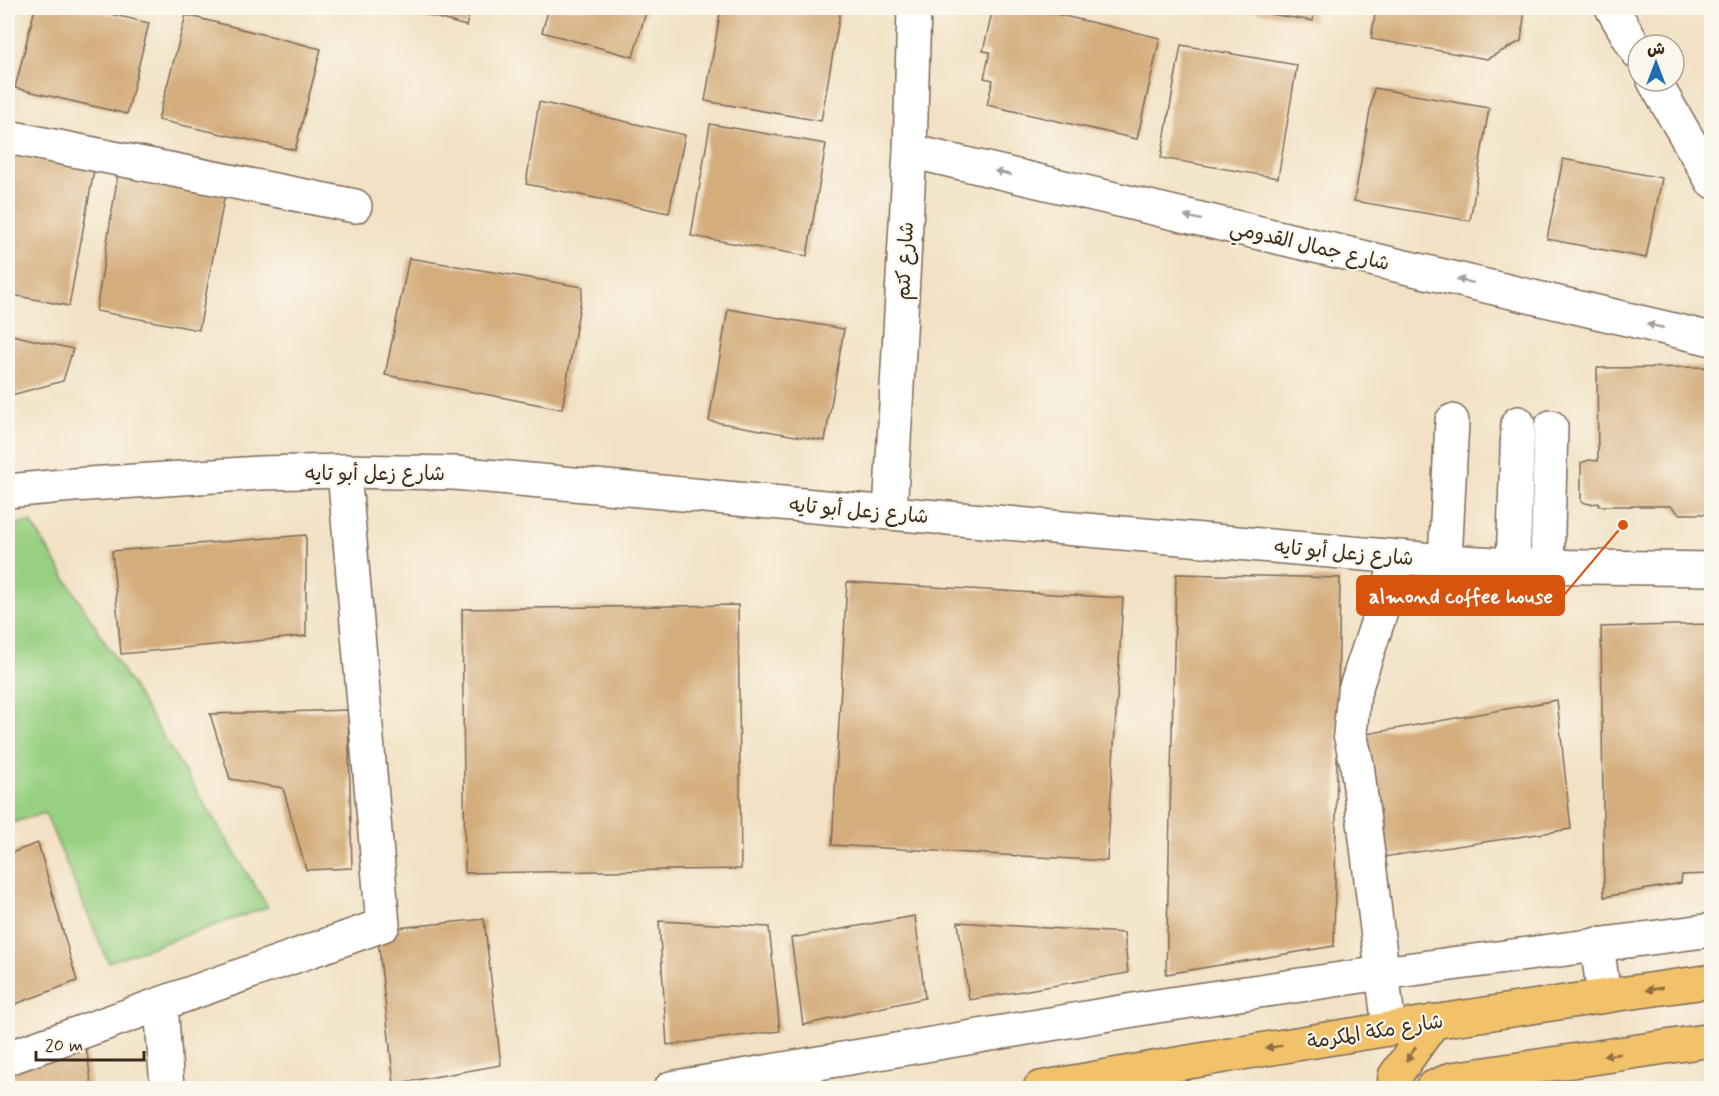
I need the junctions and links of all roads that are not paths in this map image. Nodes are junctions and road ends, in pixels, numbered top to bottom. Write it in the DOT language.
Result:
graph roads {
  1 [pos="914,8"];
  2 [pos="1612,8"];
  3 [pos="1626,33"];
  4 [pos="1661,93"];
  5 [pos="8,136"];
  6 [pos="910,151"];
  7 [pos="1712,181"];
  8 [pos="355,206"];
  9 [pos="1712,339"];
  10 [pos="1452,421"];
  11 [pos="1518,423"];
  12 [pos="1551,427"];
  13 [pos="344,471"];
  14 [pos="8,491"];
  15 [pos="890,513"];
  16 [pos="1399,557"];
  17 [pos="1445,561"];
  18 [pos="1514,565"];
  19 [pos="1547,565"];
  20 [pos="1712,569"];
  21 [pos="1712,930"];
  22 [pos="1597,944"];
  23 [pos="1382,973"];
  24 [pos="1712,981"];
  25 [pos="1604,996"];
  26 [pos="160,1004"];
  27 [pos="1434,1021"];
  28 [pos="1389,1028"];
  29 [pos="1712,1040"];
  30 [pos="8,1058"];
  31 [pos="807,1077"];
  32 [pos="166,1089"];
  33 [pos="671,1089"];
  34 [pos="1040,1089"];
  35 [pos="1394,1089"];
  36 [pos="1432,1089"];
  1 -- 6 [label="street, شارع كتم"];
  2 -- 3 [label="street"];
  4 -- 7 [label="street"];
  5 -- 8 [label="street"];
  9 -- 6 [label="street, شارع جمال القدومي, one-way"];
  6 -- 15 [label="street, شارع كتم"];
  10 -- 17 [label="street"];
  11 -- 18 [label="street"];
  12 -- 19 [label="street"];
  13 -- 14 [label="street, شارع زعل أبو تايه"];
  13 -- 15 [label="street, شارع زعل أبو تايه"];
  13 -- 26 [label="street"];
  15 -- 16 [label="street, شارع زعل أبو تايه"];
  16 -- 17 [label="street, شارع زعل أبو تايه"];
  16 -- 23 [label="street"];
  17 -- 18 [label="street, شارع زعل أبو تايه"];
  18 -- 19 [label="street, شارع زعل أبو تايه"];
  19 -- 20 [label="street, شارع زعل أبو تايه"];
  21 -- 22 [label="street"];
  22 -- 23 [label="street"];
  22 -- 25 [label="street"];
  23 -- 28 [label="street"];
  23 -- 31 [label="street"];
  24 -- 25 [label="main road, شارع مكة المكرمة, one-way"];
  25 -- 27 [label="main road, شارع مكة المكرمة"];
  26 -- 30 [label="street"];
  26 -- 32 [label="street"];
  27 -- 28 [label="main road, شارع مكة المكرمة"];
  27 -- 35 [label="main road, one-way"];
  28 -- 34 [label="main road, شارع مكة المكرمة, one-way"];
  29 -- 36 [label="main road, one-way"];
  31 -- 33 [label="street"];
}
